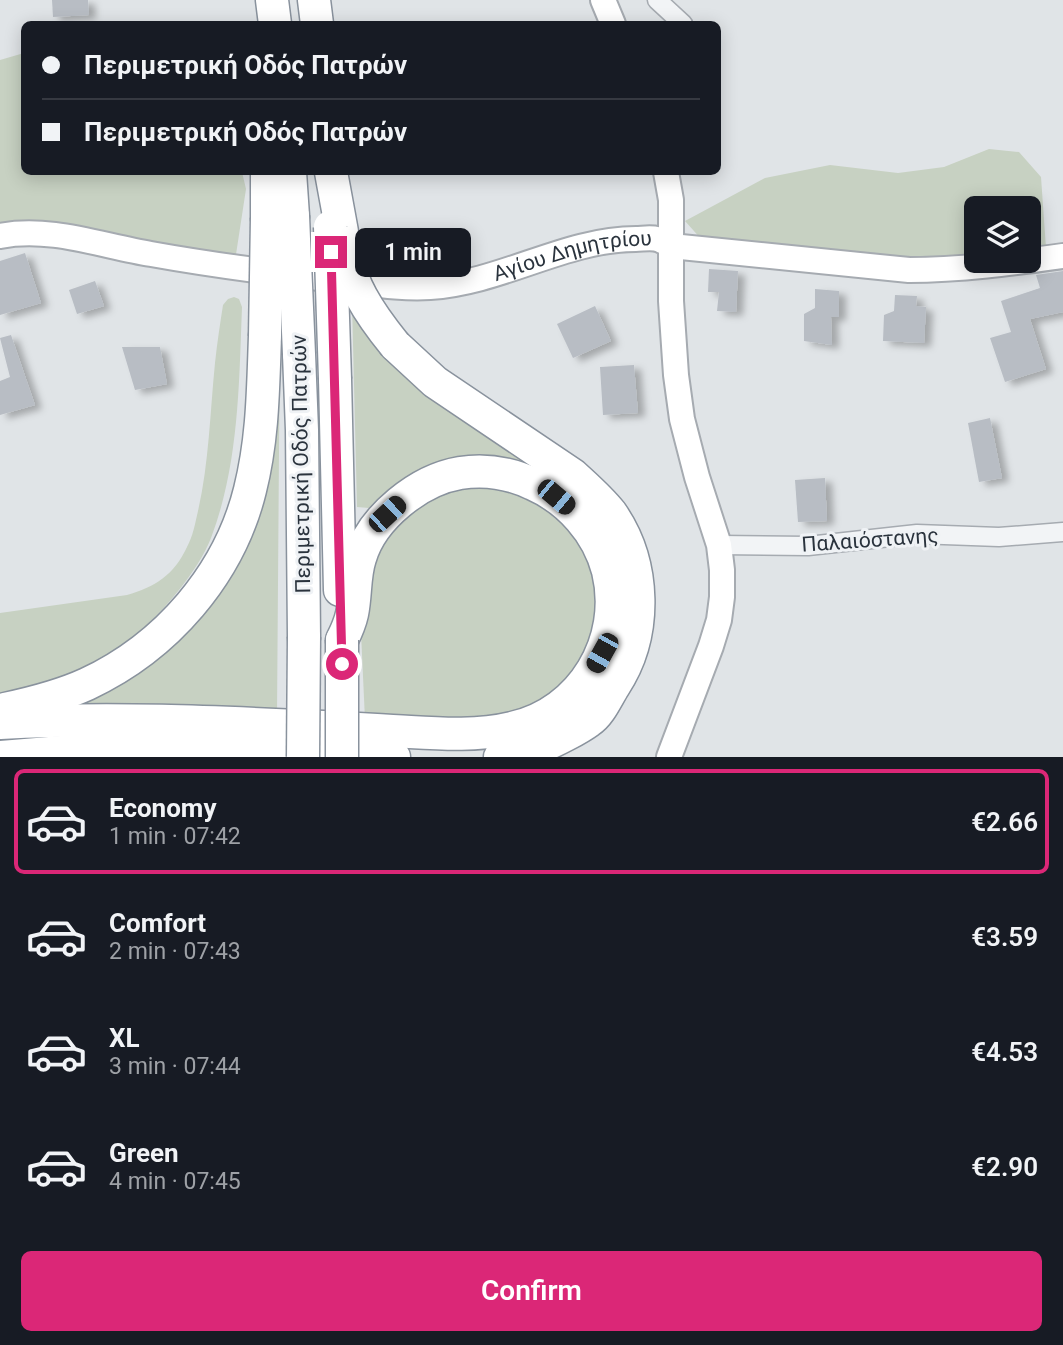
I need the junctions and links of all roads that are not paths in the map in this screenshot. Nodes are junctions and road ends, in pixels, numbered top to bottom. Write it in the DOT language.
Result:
graph roads {
  1 [pos="265,0"];
  2 [pos="272,0"];
  3 [pos="314,0"];
  4 [pos="603,0"];
  5 [pos="657,0"];
  6 [pos="265,21"];
  7 [pos="275,21"];
  8 [pos="317,21"];
  9 [pos="612,21"];
  10 [pos="680,21"];
  11 [pos="268,175"];
  12 [pos="289,175"];
  13 [pos="330,175"];
  14 [pos="667,175"];
  15 [pos="280,217"];
  16 [pos="336,229"];
  17 [pos="0,236"];
  18 [pos="671,246"];
  19 [pos="1063,256"];
  20 [pos="1063,532"];
  21 [pos="719,545"];
  22 [pos="342,640"];
  23 [pos="0,710"];
  24 [pos="0,723"];
  25 [pos="0,757"];
  26 [pos="303,757"];
  27 [pos="342,757"];
  28 [pos="394,757"];
  29 [pos="500,757"];
  30 [pos="669,757"];
  1 -- 6 [label="highway"];
  2 -- 7 [label="highway"];
  3 -- 8 [label="highway"];
  4 -- 9 [label="main road"];
  5 -- 10 [label="street"];
  11 -- 15 [label="highway"];
  12 -- 15 [label="highway, Περιμετρική Οδός Πατρών"];
  13 -- 16 [label="highway"];
  14 -- 18 [label="main road"];
  15 -- 23 [label="highway, bridge"];
  15 -- 26 [label="highway, Περιμετρική Οδός Πατρών, bridge"];
  16 -- 22 [label="highway, Περιμετρική Οδός Πατρών, bridge"];
  16 -- 29 [label="highway, bridge"];
  17 -- 18 [label="main road, Αγίου Δημητρίου"];
  18 -- 19 [label="main road, Αγίου Δημητρίου"];
  18 -- 21 [label="main road"];
  20 -- 21 [label="street, Παλαιόστανης"];
  21 -- 30 [label="main road"];
  22 -- 24 [label="highway"];
  22 -- 27 [label="highway, Περιμετρική Οδός Πατρών, bridge"];
  25 -- 28 [label="highway"];
}
